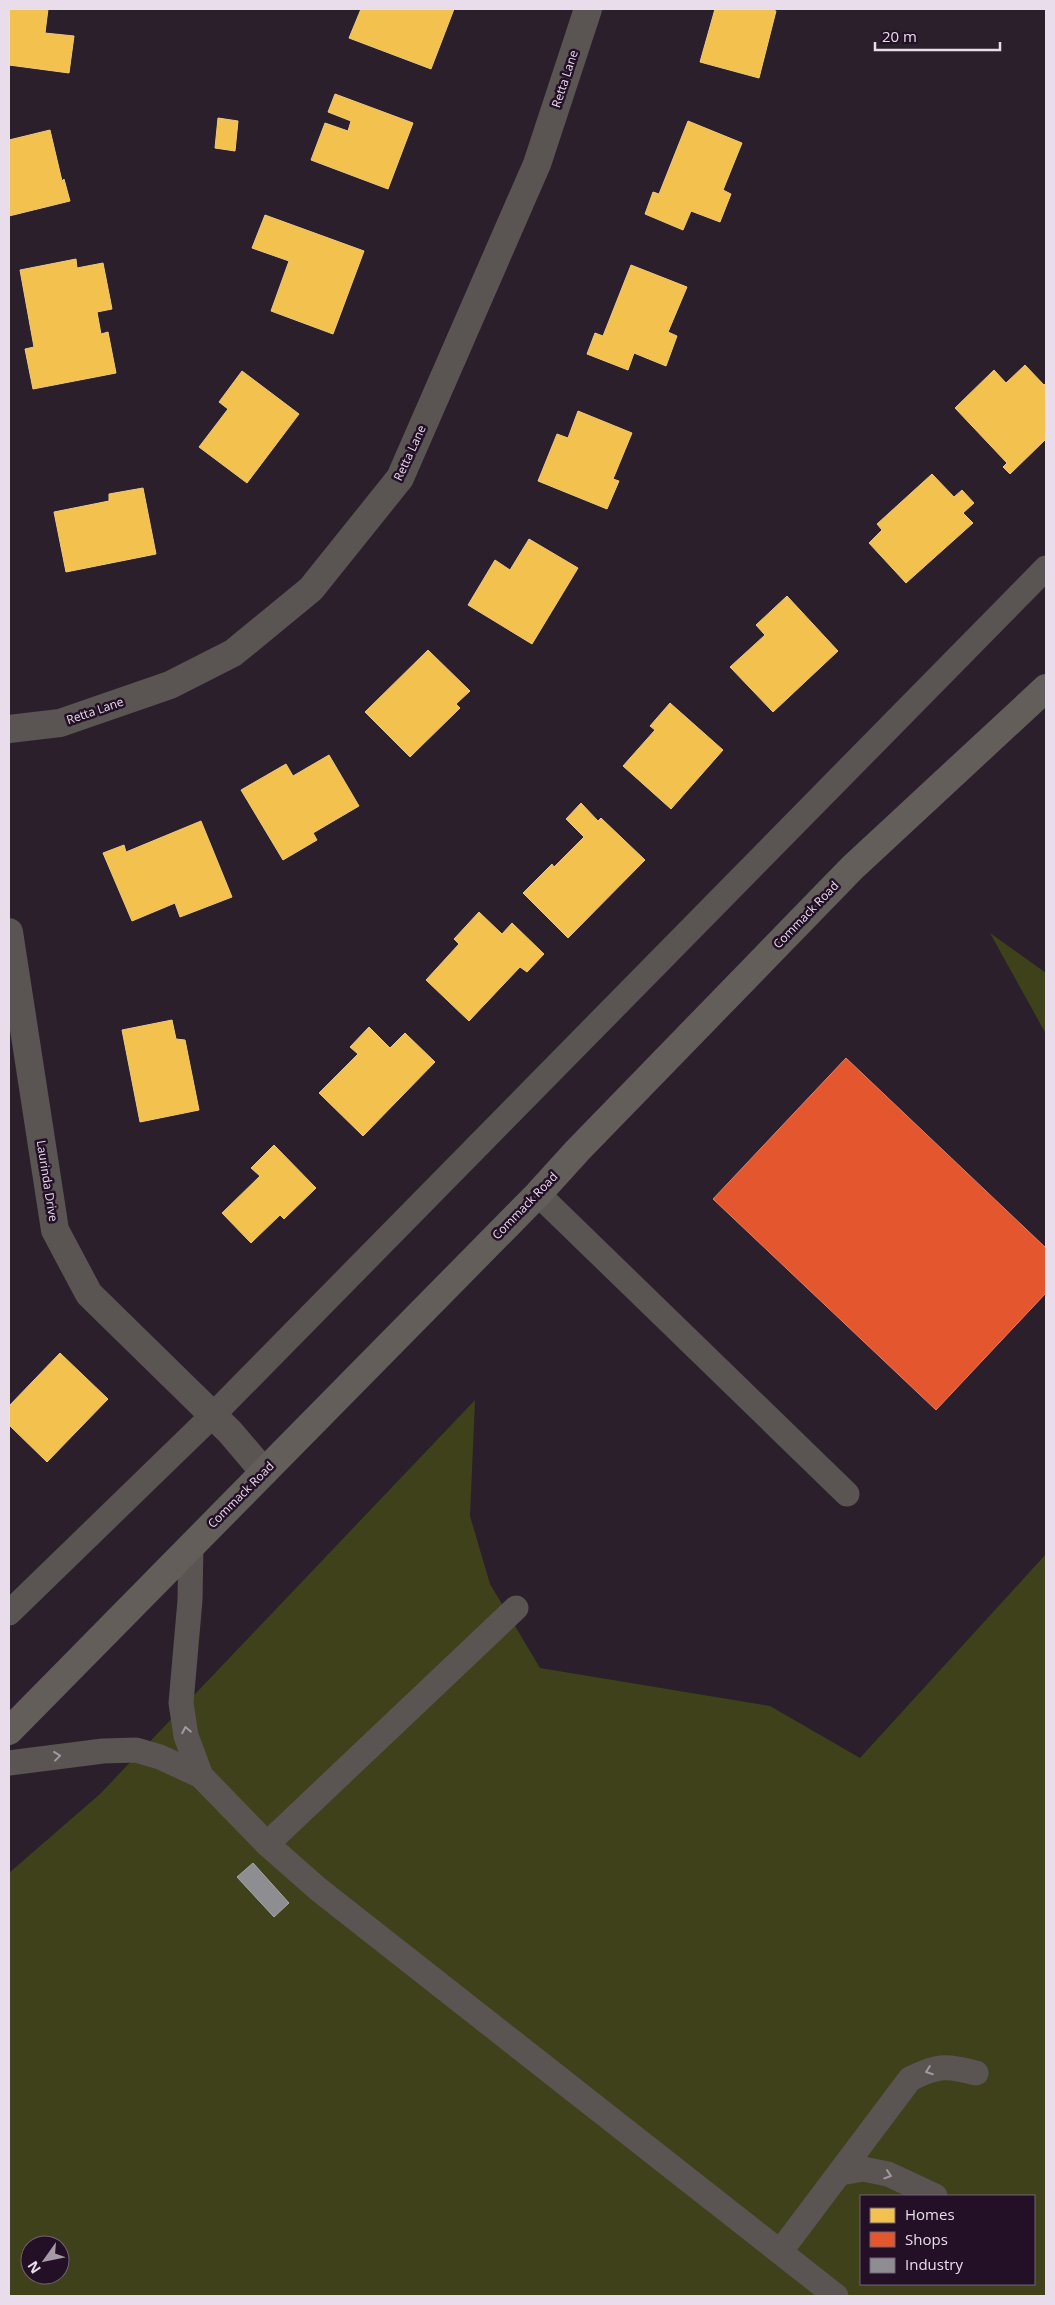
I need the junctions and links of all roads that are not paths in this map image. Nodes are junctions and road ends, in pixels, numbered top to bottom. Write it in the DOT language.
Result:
graph roads {
  1 [pos="588,9"];
  2 [pos="1046,568"];
  3 [pos="1046,688"];
  4 [pos="9,729"];
  5 [pos="9,932"];
  6 [pos="538,1194"];
  7 [pos="213,1415"];
  8 [pos="264,1472"];
  9 [pos="847,1494"];
  10 [pos="191,1546"];
  11 [pos="516,1608"];
  12 [pos="9,1613"];
  13 [pos="9,1731"];
  14 [pos="9,1763"];
  15 [pos="201,1776"];
  16 [pos="268,1844"];
  17 [pos="976,2074"];
  18 [pos="840,2173"];
  19 [pos="933,2195"];
  20 [pos="780,2252"];
  21 [pos="836,2296"];
  1 -- 4 [label="street, Retta Lane"];
  2 -- 7 [label="lane"];
  3 -- 6 [label="main road, Commack Road"];
  5 -- 7 [label="street, Laurinda Drive"];
  6 -- 8 [label="main road, Commack Road"];
  6 -- 9 [label="lane"];
  7 -- 8 [label="street, Laurinda Drive"];
  7 -- 12 [label="lane"];
  8 -- 10 [label="main road, Commack Road"];
  10 -- 13 [label="main road, Commack Road"];
  15 -- 10 [label="lane, one-way"];
  11 -- 16 [label="lane"];
  14 -- 15 [label="lane, one-way"];
  15 -- 16 [label="lane"];
  16 -- 20 [label="lane"];
  17 -- 18 [label="lane, one-way"];
  18 -- 19 [label="lane, one-way"];
  18 -- 20 [label="lane"];
  20 -- 21 [label="lane"];
}
